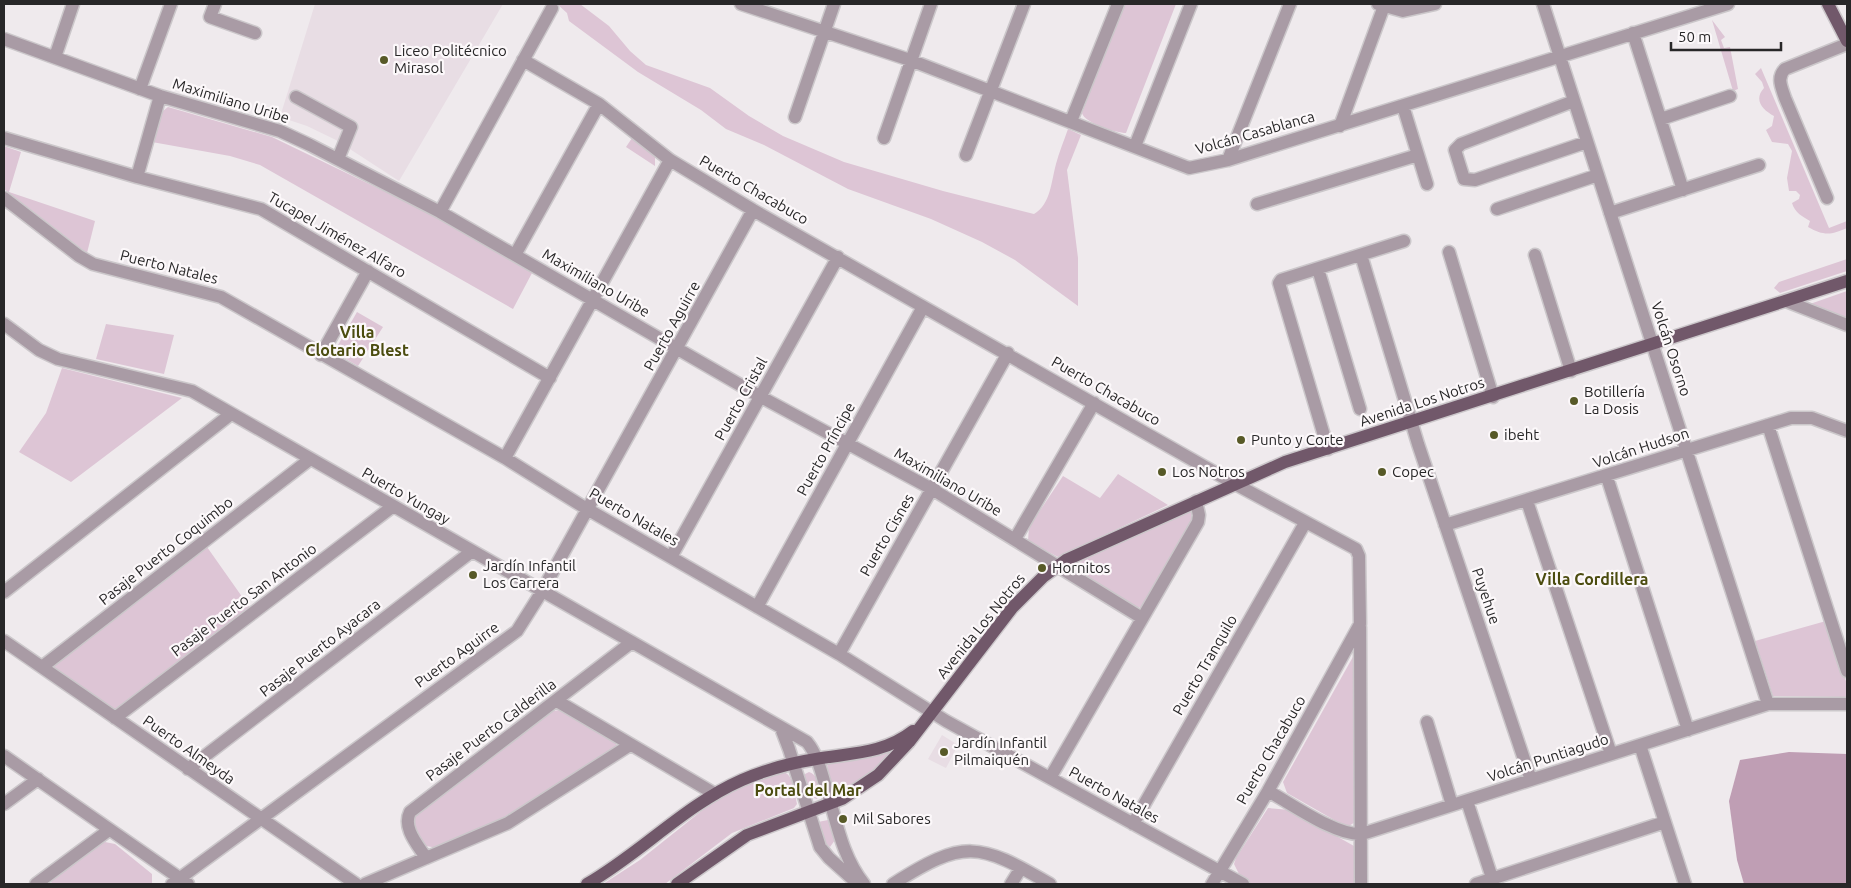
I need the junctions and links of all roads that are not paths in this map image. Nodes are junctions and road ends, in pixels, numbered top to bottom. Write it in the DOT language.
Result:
graph roads {
  1 [pos="73,4"];
  2 [pos="171,4"];
  3 [pos="215,4"];
  4 [pos="741,4"];
  5 [pos="834,4"];
  6 [pos="931,4"];
  7 [pos="1024,4"];
  8 [pos="1118,4"];
  9 [pos="1191,4"];
  10 [pos="1290,4"];
  11 [pos="1435,4"];
  12 [pos="1543,4"];
  13 [pos="1728,4"];
  14 [pos="1828,4"];
  15 [pos="1381,5"];
  16 [pos="552,8"];
  17 [pos="823,30"];
  18 [pos="255,33"];
  19 [pos="1633,33"];
  20 [pos="4,39"];
  21 [pos="1847,42"];
  22 [pos="1560,56"];
  23 [pos="55,57"];
  24 [pos="523,60"];
  25 [pos="910,60"];
  26 [pos="140,89"];
  27 [pos="990,90"];
  28 [pos="160,96"];
  29 [pos="1730,96"];
  30 [pos="296,97"];
  31 [pos="1574,101"];
  32 [pos="599,104"];
  33 [pos="1403,106"];
  34 [pos="795,117"];
  35 [pos="1661,119"];
  36 [pos="1071,121"];
  37 [pos="1340,126"];
  38 [pos="4,138"];
  39 [pos="884,138"];
  40 [pos="1587,142"];
  41 [pos="1135,146"];
  42 [pos="966,155"];
  43 [pos="1418,156"];
  44 [pos="338,159"];
  45 [pos="670,160"];
  46 [pos="1228,160"];
  47 [pos="1758,166"];
  48 [pos="1598,175"];
  49 [pos="137,177"];
  50 [pos="1427,184"];
  51 [pos="1684,190"];
  52 [pos="4,198"];
  53 [pos="1827,198"];
  54 [pos="1257,204"];
  55 [pos="1498,209"];
  56 [pos="753,210"];
  57 [pos="440,212"];
  58 [pos="1610,213"];
  59 [pos="1404,241"];
  60 [pos="1449,252"];
  61 [pos="515,255"];
  62 [pos="1361,255"];
  63 [pos="1535,255"];
  64 [pos="838,257"];
  65 [pos="1318,269"];
  66 [pos="368,271"];
  67 [pos="1847,281"];
  68 [pos="593,301"];
  69 [pos="1786,302"];
  70 [pos="923,307"];
  71 [pos="4,324"];
  72 [pos="1847,325"];
  73 [pos="1652,345"];
  74 [pos="678,349"];
  75 [pos="1008,353"];
  76 [pos="321,354"];
  77 [pos="1571,371"];
  78 [pos="550,378"];
  79 [pos="761,397"];
  80 [pos="1492,397"];
  81 [pos="1094,403"];
  82 [pos="1360,409"];
  83 [pos="231,414"];
  84 [pos="1411,423"];
  85 [pos="1768,425"];
  86 [pos="1847,431"];
  87 [pos="848,444"];
  88 [pos="1328,448"];
  89 [pos="1686,450"];
  90 [pos="506,458"];
  91 [pos="309,460"];
  92 [pos="1607,477"];
  93 [pos="1235,484"];
  94 [pos="932,489"];
  95 [pos="1196,500"];
  96 [pos="1527,502"];
  97 [pos="392,507"];
  98 [pos="587,509"];
  99 [pos="1305,523"];
  100 [pos="1445,525"];
  101 [pos="1015,539"];
  102 [pos="471,552"];
  103 [pos="671,557"];
  104 [pos="1058,566"];
  105 [pos="4,592"];
  106 [pos="542,593"];
  107 [pos="757,608"];
  108 [pos="1142,618"];
  109 [pos="1360,624"];
  110 [pos="4,641"];
  111 [pos="632,642"];
  112 [pos="838,654"];
  113 [pos="42,667"];
  114 [pos="1847,671"];
  115 [pos="557,701"];
  116 [pos="1768,704"];
  117 [pos="1847,704"];
  118 [pos="932,711"];
  119 [pos="115,718"];
  120 [pos="1427,722"];
  121 [pos="781,728"];
  122 [pos="1688,730"];
  123 [pos="630,745"];
  124 [pos="1640,745"];
  125 [pos="1611,754"];
  126 [pos="4,756"];
  127 [pos="817,759"];
  128 [pos="794,763"];
  129 [pos="188,769"];
  130 [pos="1050,778"];
  131 [pos="38,779"];
  132 [pos="1531,780"];
  133 [pos="1268,791"];
  134 [pos="715,794"];
  135 [pos="1467,801"];
  136 [pos="831,802"];
  137 [pos="4,804"];
  138 [pos="1452,805"];
  139 [pos="808,811"];
  140 [pos="261,819"];
  141 [pos="1665,822"];
  142 [pos="1133,824"];
  143 [pos="109,830"];
  144 [pos="1362,834"];
  145 [pos="426,858"];
  146 [pos="1021,868"];
  147 [pos="1219,871"];
  148 [pos="180,882"];
  149 [pos="1493,882"];
  150 [pos="40,883"];
  151 [pos="356,884"];
  152 [pos="365,884"];
  153 [pos="587,884"];
  154 [pos="677,884"];
  155 [pos="859,884"];
  156 [pos="864,884"];
  157 [pos="893,884"];
  158 [pos="1012,884"];
  159 [pos="1050,884"];
  160 [pos="1212,884"];
  161 [pos="1243,884"];
  162 [pos="1362,884"];
  163 [pos="1476,884"];
  164 [pos="1685,884"];
  1 -- 23 [label="street"];
  2 -- 26 [label="street"];
  3 -- 18 [label="street"];
  4 -- 17 [label="street, Volcán Casablanca"];
  5 -- 17 [label="street"];
  6 -- 25 [label="street"];
  7 -- 27 [label="street"];
  8 -- 36 [label="street"];
  9 -- 41 [label="street"];
  10 -- 46 [label="street"];
  11 -- 15 [label="street"];
  12 -- 22 [label="street, Volcán Osorno"];
  13 -- 19 [label="street, Volcán Casablanca"];
  14 -- 21 [label="main road"];
  15 -- 37 [label="street"];
  16 -- 24 [label="street"];
  17 -- 25 [label="street, Volcán Casablanca"];
  17 -- 34 [label="street"];
  19 -- 22 [label="street, Volcán Casablanca"];
  19 -- 35 [label="street"];
  20 -- 23 [label="street, Maximiliano Uribe"];
  21 -- 53 [label="street"];
  22 -- 31 [label="street, Volcán Osorno"];
  22 -- 33 [label="street, Volcán Casablanca"];
  23 -- 26 [label="street, Maximiliano Uribe"];
  24 -- 32 [label="street, Puerto Chacabuco"];
  24 -- 57 [label="street"];
  25 -- 27 [label="street, Volcán Casablanca"];
  25 -- 39 [label="street"];
  26 -- 28 [label="street, Maximiliano Uribe"];
  27 -- 36 [label="street, Volcán Casablanca"];
  27 -- 42 [label="street"];
  28 -- 44 [label="street, Maximiliano Uribe"];
  28 -- 49 [label="street"];
  29 -- 35 [label="street"];
  30 -- 44 [label="street"];
  31 -- 40 [label="street, Volcán Osorno"];
  31 -- 40 [label="street"];
  32 -- 45 [label="street, Puerto Chacabuco"];
  32 -- 61 [label="street"];
  33 -- 37 [label="street, Volcán Casablanca"];
  33 -- 43 [label="street"];
  35 -- 51 [label="street"];
  36 -- 41 [label="street, Volcán Casablanca"];
  37 -- 46 [label="street, Volcán Casablanca"];
  38 -- 49 [label="street, Tucapel Jiménez Alfaro"];
  40 -- 48 [label="street, Volcán Osorno"];
  41 -- 46 [label="street, Volcán Casablanca"];
  43 -- 50 [label="street"];
  43 -- 54 [label="street"];
  44 -- 57 [label="street, Maximiliano Uribe"];
  45 -- 56 [label="street, Puerto Chacabuco"];
  45 -- 68 [label="street"];
  47 -- 51 [label="street"];
  48 -- 55 [label="street"];
  48 -- 58 [label="street, Volcán Osorno"];
  49 -- 66 [label="street, Tucapel Jiménez Alfaro"];
  51 -- 58 [label="street"];
  52 -- 76 [label="street, Puerto Natales"];
  56 -- 64 [label="street, Puerto Chacabuco"];
  56 -- 74 [label="street, Puerto Aguirre"];
  57 -- 61 [label="street, Maximiliano Uribe"];
  58 -- 73 [label="street, Volcán Osorno"];
  59 -- 62 [label="street"];
  60 -- 80 [label="street"];
  61 -- 68 [label="street, Maximiliano Uribe"];
  62 -- 65 [label="street"];
  62 -- 84 [label="street, Puyehue"];
  63 -- 77 [label="street"];
  64 -- 70 [label="street, Puerto Chacabuco"];
  64 -- 79 [label="street, Puerto Cristal"];
  65 -- 82 [label="street"];
  65 -- 88 [label="street"];
  66 -- 76 [label="street"];
  66 -- 78 [label="street, Tucapel Jiménez Alfaro"];
  67 -- 69 [label="main road, Avenida Los Notros"];
  68 -- 74 [label="street, Maximiliano Uribe"];
  68 -- 78 [label="street"];
  69 -- 72 [label="street"];
  69 -- 73 [label="main road, Avenida Los Notros"];
  70 -- 75 [label="street, Puerto Chacabuco"];
  70 -- 87 [label="street, Puerto Príncipe"];
  71 -- 83 [label="street, Puerto Yungay"];
  73 -- 77 [label="main road, Avenida Los Notros"];
  73 -- 89 [label="street, Volcán Osorno"];
  74 -- 79 [label="street, Maximiliano Uribe"];
  74 -- 98 [label="street, Puerto Aguirre"];
  75 -- 81 [label="street, Puerto Chacabuco"];
  75 -- 94 [label="street, Puerto Cisnes"];
  76 -- 90 [label="street, Puerto Natales"];
  77 -- 80 [label="main road, Avenida Los Notros"];
  78 -- 90 [label="street"];
  79 -- 87 [label="street, Maximiliano Uribe"];
  79 -- 103 [label="street, Puerto Cristal"];
  80 -- 84 [label="main road, Avenida Los Notros"];
  81 -- 93 [label="street, Puerto Chacabuco"];
  81 -- 101 [label="street"];
  83 -- 91 [label="street, Puerto Yungay"];
  83 -- 105 [label="street"];
  84 -- 88 [label="main road, Avenida Los Notros"];
  84 -- 100 [label="street, Puyehue"];
  85 -- 86 [label="street, Volcán Hudson"];
  85 -- 89 [label="street, Volcán Hudson"];
  85 -- 114 [label="street"];
  87 -- 94 [label="street, Maximiliano Uribe"];
  87 -- 107 [label="street, Puerto Príncipe"];
  88 -- 93 [label="main road, Avenida Los Notros"];
  89 -- 92 [label="street, Volcán Hudson"];
  89 -- 116 [label="street, Volcán Osorno"];
  90 -- 98 [label="street, Puerto Natales"];
  91 -- 97 [label="street, Puerto Yungay"];
  91 -- 113 [label="street, Pasaje Puerto Coquimbo"];
  92 -- 96 [label="street, Volcán Hudson"];
  92 -- 122 [label="street"];
  93 -- 95 [label="main road, Avenida Los Notros"];
  93 -- 99 [label="street, Puerto Chacabuco"];
  94 -- 101 [label="street, Maximiliano Uribe"];
  94 -- 112 [label="street, Puerto Cisnes"];
  95 -- 104 [label="main road, Avenida Los Notros"];
  95 -- 108 [label="street"];
  96 -- 100 [label="street, Volcán Hudson"];
  96 -- 125 [label="street"];
  97 -- 102 [label="street, Puerto Yungay"];
  97 -- 119 [label="street, Pasaje Puerto San Antonio"];
  98 -- 103 [label="street, Puerto Natales"];
  98 -- 106 [label="street, Puerto Aguirre"];
  99 -- 109 [label="street, Puerto Chacabuco"];
  99 -- 142 [label="street, Puerto Tranquilo"];
  100 -- 132 [label="street, Puyehue"];
  101 -- 104 [label="street, Maximiliano Uribe"];
  102 -- 106 [label="street, Puerto Yungay"];
  102 -- 129 [label="street, Pasaje Puerto Ayacara"];
  103 -- 107 [label="street, Puerto Natales"];
  104 -- 108 [label="street, Maximiliano Uribe"];
  104 -- 118 [label="main road, Avenida Los Notros"];
  106 -- 111 [label="street, Puerto Yungay"];
  106 -- 140 [label="street, Puerto Aguirre"];
  107 -- 112 [label="street, Puerto Natales"];
  108 -- 130 [label="street"];
  109 -- 133 [label="street, Puerto Chacabuco"];
  109 -- 144 [label="street"];
  110 -- 113 [label="street, Puerto Almeyda"];
  111 -- 115 [label="street, Pasaje Puerto Calderilla"];
  111 -- 121 [label="street, Puerto Yungay"];
  112 -- 118 [label="street, Puerto Natales"];
  113 -- 119 [label="street, Puerto Almeyda"];
  115 -- 123 [label="street"];
  115 -- 145 [label="street, Pasaje Puerto Calderilla"];
  116 -- 117 [label="street, Volcán Puntiagudo"];
  116 -- 122 [label="street, Volcán Puntiagudo"];
  118 -- 127 [label="main road, Avenida Los Notros"];
  118 -- 130 [label="street, Puerto Natales"];
  118 -- 136 [label="main road, Avenida Los Notros"];
  119 -- 129 [label="street, Puerto Almeyda"];
  120 -- 138 [label="street"];
  121 -- 127 [label="street, Puerto Yungay"];
  121 -- 128 [label="street"];
  122 -- 124 [label="street, Volcán Puntiagudo"];
  123 -- 134 [label="street"];
  123 -- 145 [label="street"];
  124 -- 125 [label="street, Volcán Puntiagudo"];
  124 -- 141 [label="street"];
  125 -- 132 [label="street, Volcán Puntiagudo"];
  126 -- 131 [label="street"];
  127 -- 128 [label="main road, Avenida Los Notros"];
  127 -- 136 [label="street, Puerto Yungay"];
  128 -- 134 [label="main road, Avenida Los Notros"];
  128 -- 139 [label="street"];
  129 -- 140 [label="street, Puerto Almeyda"];
  130 -- 142 [label="street, Puerto Natales"];
  131 -- 137 [label="street"];
  131 -- 143 [label="street"];
  132 -- 135 [label="street, Volcán Puntiagudo"];
  133 -- 144 [label="street"];
  133 -- 147 [label="street, Puerto Chacabuco"];
  134 -- 153 [label="main road, Avenida Los Notros"];
  135 -- 138 [label="street, Volcán Puntiagudo"];
  135 -- 149 [label="street"];
  136 -- 139 [label="main road, Avenida Los Notros"];
  136 -- 156 [label="street, Puerto Yungay"];
  138 -- 144 [label="street, Volcán Puntiagudo"];
  139 -- 154 [label="main road, Avenida Los Notros"];
  139 -- 155 [label="street"];
  140 -- 148 [label="street, Puerto Aguirre"];
  140 -- 151 [label="street, Puerto Almeyda"];
  141 -- 149 [label="street"];
  141 -- 164 [label="street"];
  142 -- 147 [label="street, Puerto Natales"];
  143 -- 148 [label="street"];
  143 -- 150 [label="street"];
  144 -- 162 [label="street"];
  145 -- 152 [label="street"];
  146 -- 157 [label="street"];
  146 -- 158 [label="street"];
  146 -- 159 [label="street"];
  147 -- 160 [label="street, Puerto Chacabuco"];
  147 -- 161 [label="street, Puerto Natales"];
  149 -- 163 [label="street"];
}
